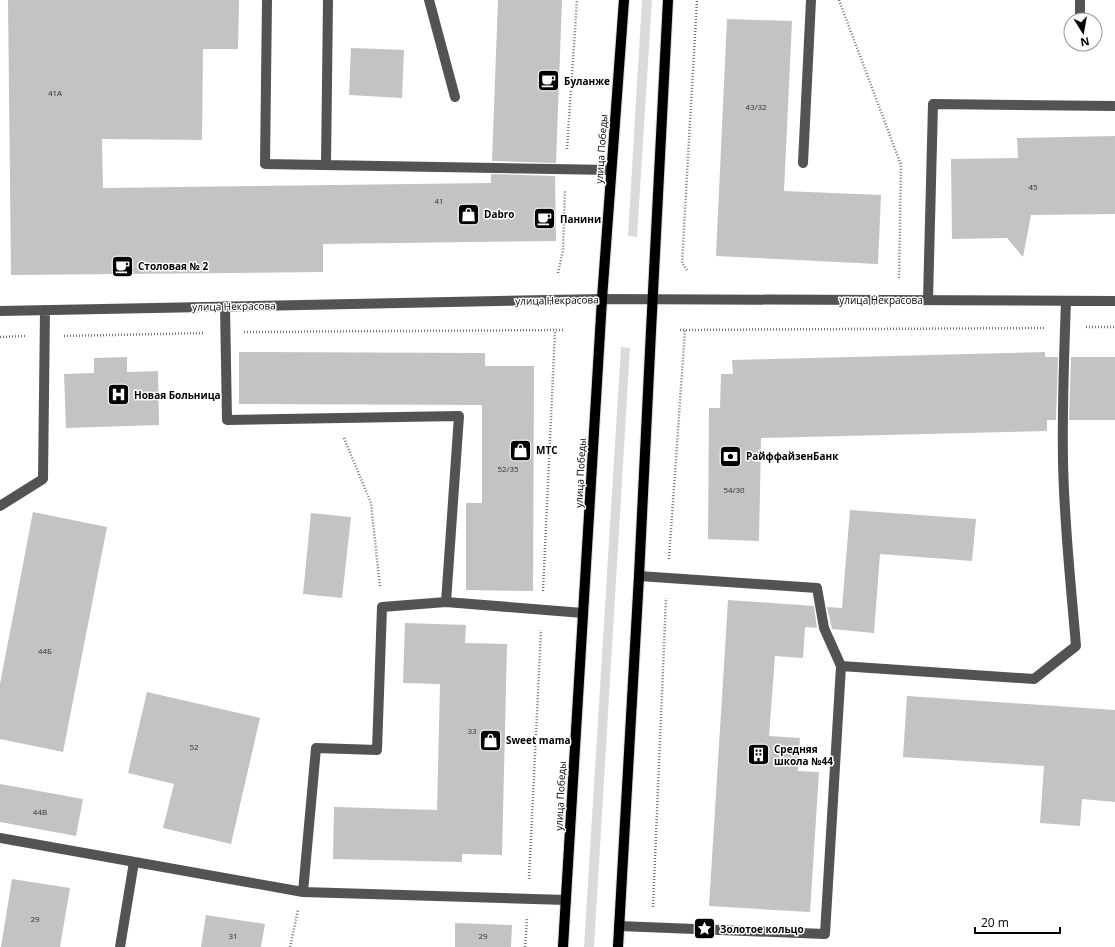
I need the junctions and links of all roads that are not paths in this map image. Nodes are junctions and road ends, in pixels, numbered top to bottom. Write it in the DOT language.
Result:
graph roads {
  1 [pos="267,0"];
  2 [pos="328,0"];
  3 [pos="429,0"];
  4 [pos="624,0"];
  5 [pos="668,0"];
  6 [pos="811,0"];
  7 [pos="1080,0"];
  8 [pos="1080,12"];
  9 [pos="455,98"];
  10 [pos="1115,106"];
  11 [pos="803,163"];
  12 [pos="326,165"];
  13 [pos="612,170"];
  14 [pos="602,299"];
  15 [pos="653,299"];
  16 [pos="928,300"];
  17 [pos="1066,301"];
  18 [pos="1115,301"];
  19 [pos="225,306"];
  20 [pos="44,310"];
  21 [pos="0,311"];
  22 [pos="0,506"];
  23 [pos="639,576"];
  24 [pos="446,602"];
  25 [pos="583,613"];
  26 [pos="841,666"];
  27 [pos="0,838"];
  28 [pos="134,862"];
  29 [pos="303,892"];
  30 [pos="566,900"];
  31 [pos="619,926"];
  32 [pos="120,947"];
  33 [pos="563,947"];
  34 [pos="618,947"];
  1 -- 12 [label="street"];
  2 -- 12 [label="street"];
  3 -- 9 [label="street"];
  4 -- 13 [label="main road, улица Победы"];
  5 -- 15 [label="main road"];
  6 -- 11 [label="street"];
  7 -- 8 [label="street"];
  10 -- 16 [label="street"];
  12 -- 13 [label="street"];
  13 -- 14 [label="main road, улица Победы"];
  14 -- 15 [label="street, улица Некрасова"];
  14 -- 19 [label="street, улица Некрасова"];
  14 -- 25 [label="main road, улица Победы"];
  15 -- 16 [label="street, улица Некрасова"];
  15 -- 23 [label="main road"];
  16 -- 17 [label="street, улица Некрасова"];
  17 -- 18 [label="street, улица Некрасова"];
  17 -- 26 [label="street"];
  19 -- 20 [label="street, улица Некрасова"];
  19 -- 24 [label="street"];
  20 -- 21 [label="street, улица Некрасова"];
  20 -- 22 [label="street"];
  23 -- 26 [label="street"];
  23 -- 31 [label="main road"];
  24 -- 25 [label="street"];
  24 -- 29 [label="street"];
  25 -- 30 [label="main road, улица Победы"];
  26 -- 31 [label="street"];
  27 -- 28 [label="street"];
  28 -- 29 [label="street"];
  28 -- 32 [label="street"];
  29 -- 30 [label="street"];
  30 -- 33 [label="main road, улица Победы"];
  31 -- 34 [label="main road"];
}
